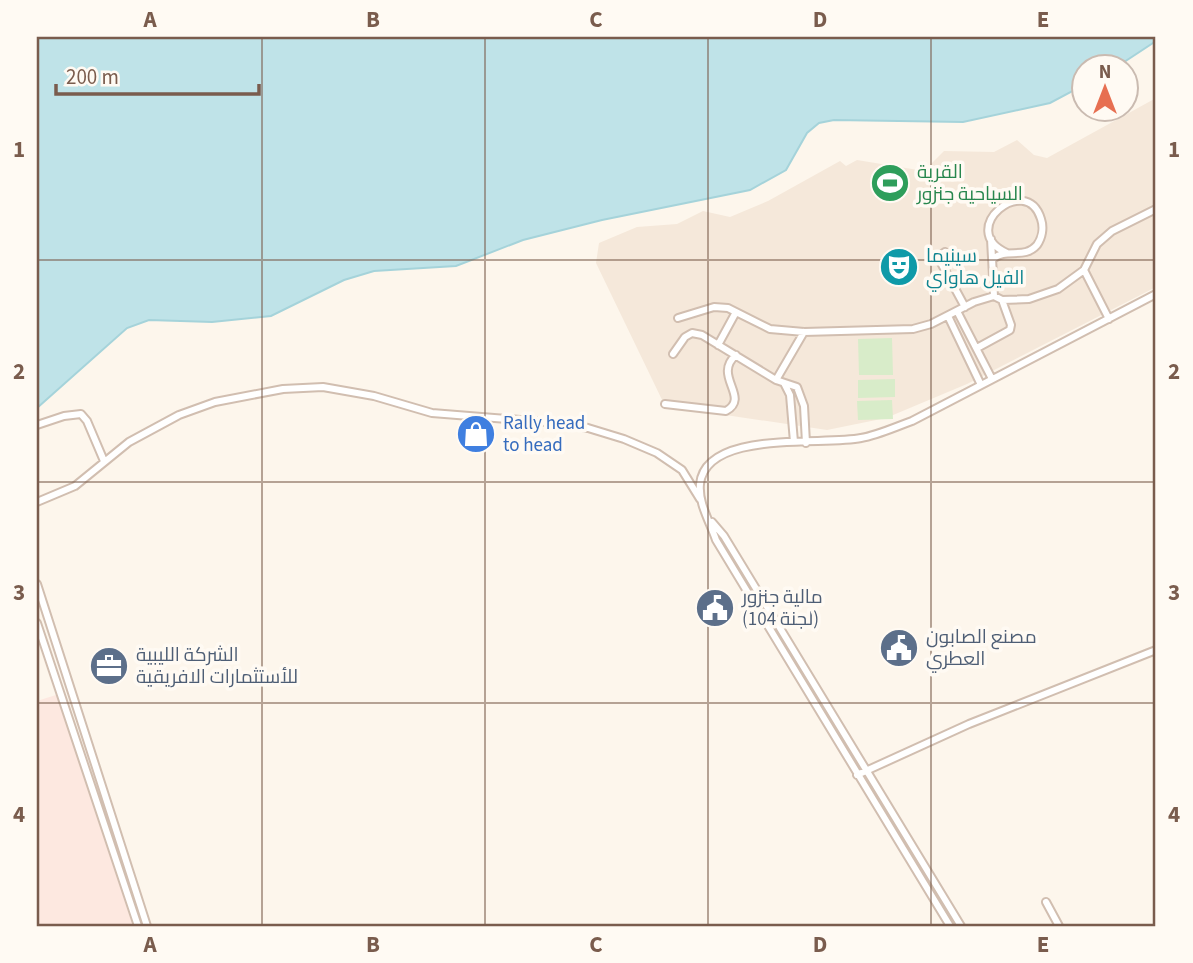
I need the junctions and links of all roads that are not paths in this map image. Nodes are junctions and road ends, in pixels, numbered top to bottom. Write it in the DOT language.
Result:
graph roads {
  1 [pos="1156,209"];
  2 [pos="990,236"];
  3 [pos="945,252"];
  4 [pos="1007,253"];
  5 [pos="993,259"];
  6 [pos="1084,270"];
  7 [pos="1156,294"];
  8 [pos="994,296"];
  9 [pos="1002,300"];
  10 [pos="965,307"];
  11 [pos="957,311"];
  12 [pos="736,312"];
  13 [pos="948,316"];
  14 [pos="678,318"];
  15 [pos="1110,319"];
  16 [pos="804,332"];
  17 [pos="719,345"];
  18 [pos="976,348"];
  19 [pos="673,354"];
  20 [pos="736,355"];
  21 [pos="992,379"];
  22 [pos="776,380"];
  23 [pos="784,383"];
  24 [pos="981,385"];
  25 [pos="666,404"];
  26 [pos="37,425"];
  27 [pos="794,442"];
  28 [pos="806,443"];
  29 [pos="104,461"];
  30 [pos="700,499"];
  31 [pos="37,502"];
  32 [pos="708,518"];
  33 [pos="746,573"];
  34 [pos="739,579"];
  35 [pos="37,584"];
  36 [pos="37,623"];
  37 [pos="1156,650"];
  38 [pos="62,659"];
  39 [pos="50,663"];
  40 [pos="830,711"];
  41 [pos="821,716"];
  42 [pos="867,770"];
  43 [pos="857,775"];
  44 [pos="114,824"];
  45 [pos="105,827"];
  46 [pos="1046,902"];
  47 [pos="138,926"];
  48 [pos="146,926"];
  49 [pos="950,926"];
  50 [pos="961,926"];
  51 [pos="1059,926"];
  1 -- 6 [label="street"];
  2 -- 4 [label="street"];
  2 -- 4 [label="street"];
  2 -- 5 [label="street"];
  3 -- 10 [label="street"];
  4 -- 5 [label="street"];
  5 -- 8 [label="street"];
  6 -- 9 [label="street"];
  6 -- 15 [label="street"];
  7 -- 15 [label="street"];
  8 -- 9 [label="street"];
  8 -- 10 [label="street"];
  9 -- 18 [label="street"];
  10 -- 11 [label="street"];
  11 -- 13 [label="street"];
  11 -- 18 [label="street"];
  12 -- 14 [label="street"];
  12 -- 16 [label="street"];
  12 -- 17 [label="street"];
  13 -- 16 [label="street"];
  13 -- 24 [label="street"];
  15 -- 21 [label="street"];
  16 -- 22 [label="street"];
  17 -- 19 [label="street"];
  17 -- 20 [label="street"];
  18 -- 21 [label="street"];
  20 -- 22 [label="street"];
  20 -- 25 [label="street"];
  21 -- 24 [label="street"];
  22 -- 23 [label="street"];
  23 -- 27 [label="street"];
  23 -- 28 [label="street"];
  24 -- 28 [label="street"];
  26 -- 29 [label="street"];
  27 -- 28 [label="street"];
  27 -- 30 [label="street"];
  29 -- 30 [label="street"];
  29 -- 31 [label="street"];
  30 -- 32 [label="street"];
  32 -- 33 [label="street"];
  32 -- 34 [label="street"];
  33 -- 34 [label="street"];
  33 -- 40 [label="street"];
  34 -- 41 [label="street"];
  35 -- 38 [label="street"];
  36 -- 39 [label="street"];
  37 -- 42 [label="street"];
  38 -- 39 [label="street"];
  38 -- 44 [label="street"];
  39 -- 45 [label="street"];
  40 -- 41 [label="street"];
  40 -- 42 [label="street"];
  41 -- 43 [label="street"];
  42 -- 43 [label="street"];
  42 -- 50 [label="street"];
  43 -- 49 [label="street"];
  44 -- 45 [label="street"];
  44 -- 48 [label="street"];
  45 -- 47 [label="street"];
  46 -- 51 [label="street"];
}
